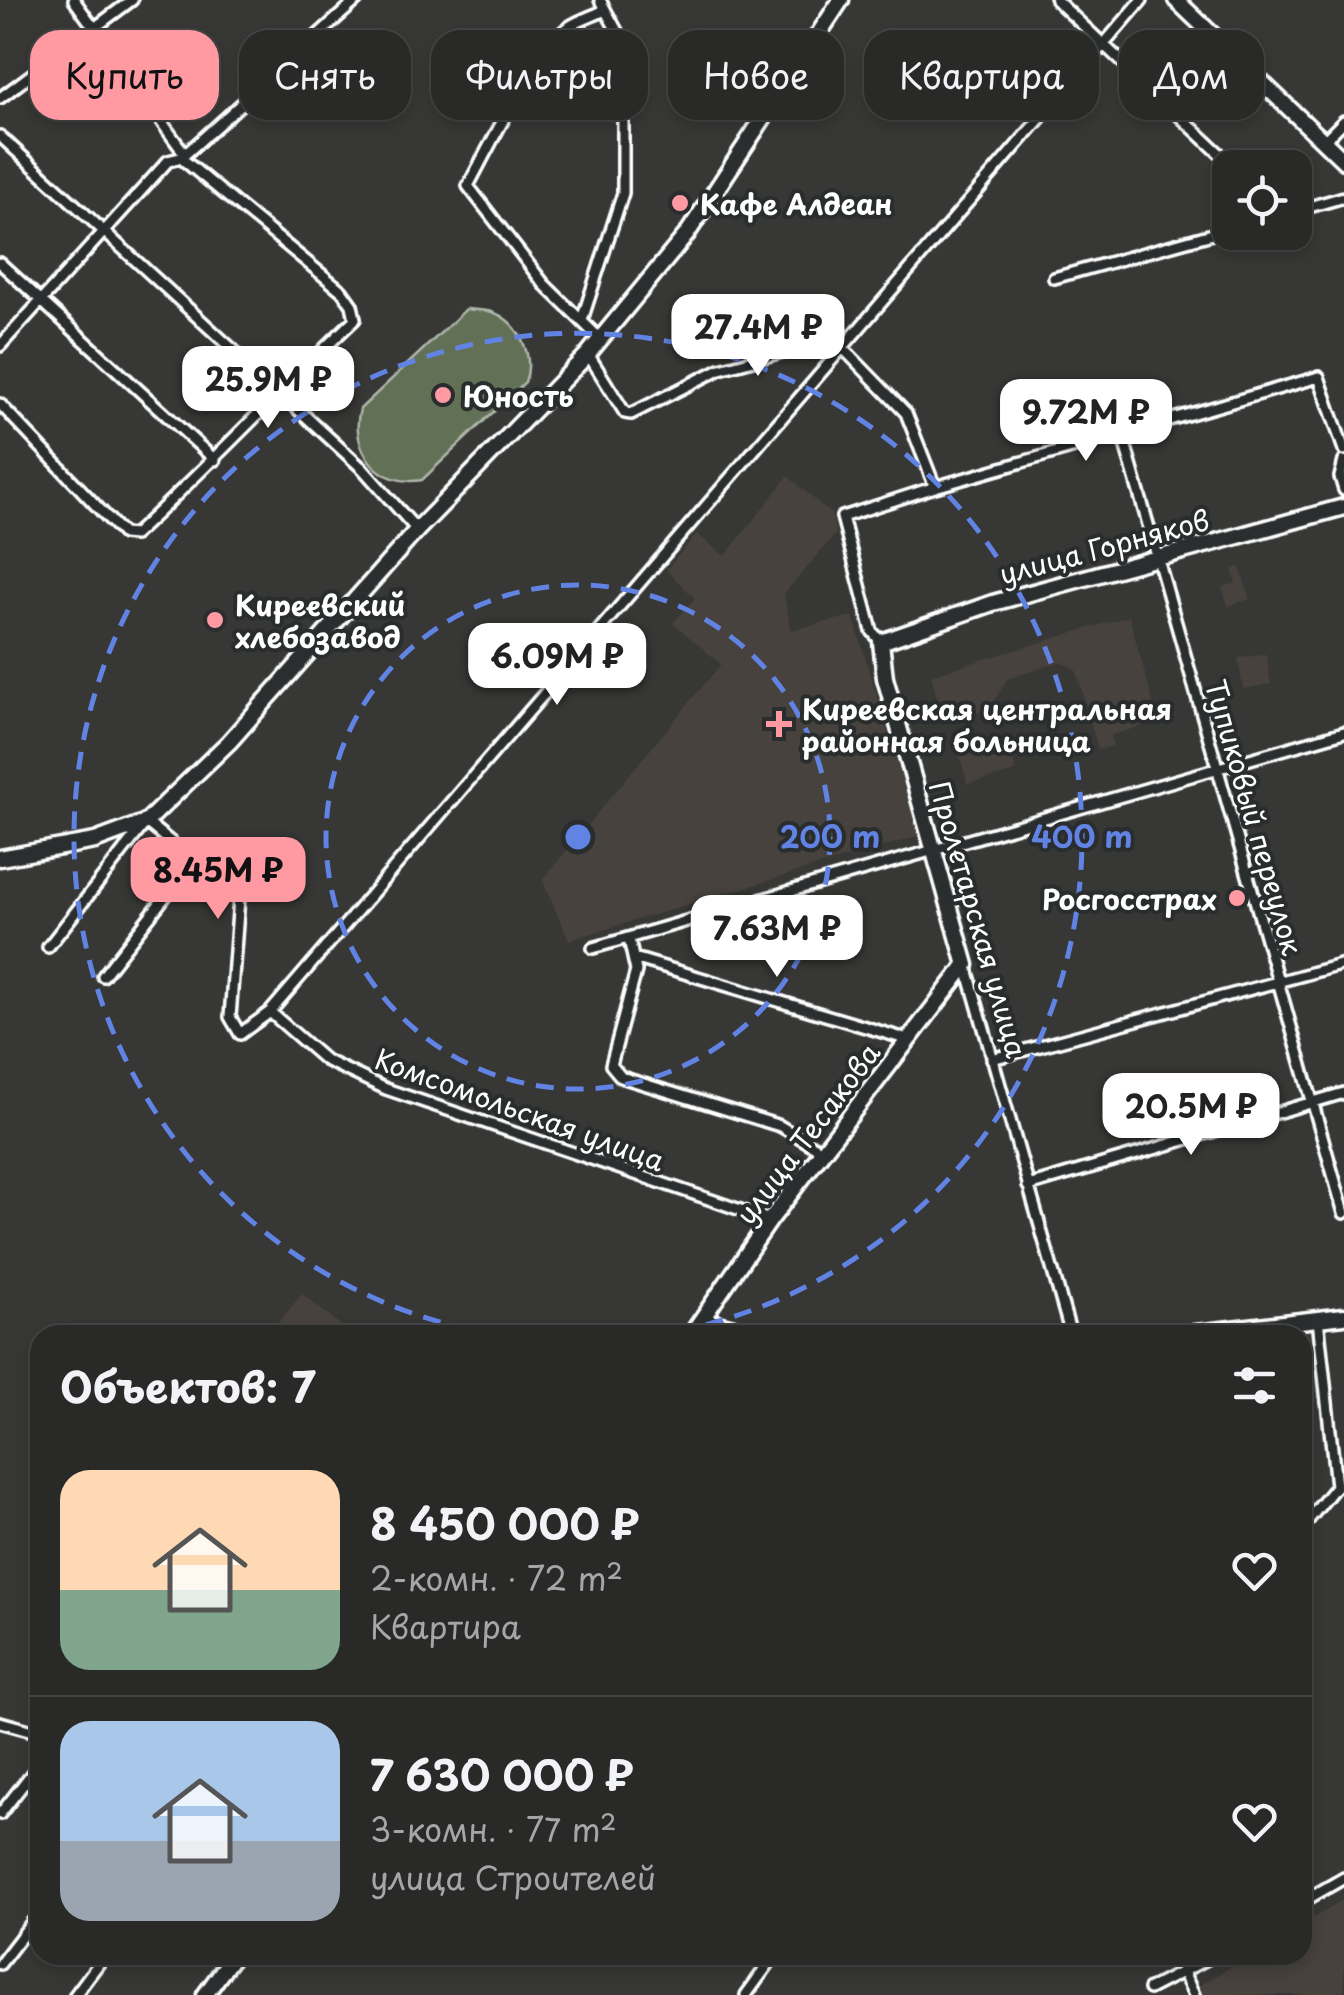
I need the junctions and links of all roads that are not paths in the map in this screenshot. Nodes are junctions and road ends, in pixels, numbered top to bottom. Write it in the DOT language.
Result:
graph roads {
  1 [pos="74,0"];
  2 [pos="132,0"];
  3 [pos="357,0"];
  4 [pos="841,0"];
  5 [pos="1056,0"];
  6 [pos="1142,0"];
  7 [pos="1176,0"];
  8 [pos="602,5"];
  9 [pos="96,28"];
  10 [pos="1102,46"];
  11 [pos="0,98"];
  12 [pos="1344,121"];
  13 [pos="0,136"];
  14 [pos="1324,141"];
  15 [pos="1215,150"];
  16 [pos="183,156"];
  17 [pos="1344,161"];
  18 [pos="1344,197"];
  19 [pos="1312,206"];
  20 [pos="104,231"];
  21 [pos="1212,235"];
  22 [pos="0,264"];
  23 [pos="1054,278"];
  24 [pos="40,299"];
  25 [pos="582,320"];
  26 [pos="600,339"];
  27 [pos="0,346"];
  28 [pos="842,348"];
  29 [pos="588,354"];
  30 [pos="278,391"];
  31 [pos="0,404"];
  32 [pos="1122,433"];
  33 [pos="1344,450"];
  34 [pos="215,460"];
  35 [pos="1344,461"];
  36 [pos="935,487"];
  37 [pos="1344,490"];
  38 [pos="1344,507"];
  39 [pos="416,530"];
  40 [pos="1158,556"];
  41 [pos="881,642"];
  42 [pos="1344,732"];
  43 [pos="1218,768"];
  44 [pos="146,822"];
  45 [pos="934,848"];
  46 [pos="0,858"];
  47 [pos="193,861"];
  48 [pos="629,938"];
  49 [pos="48,946"];
  50 [pos="593,948"];
  51 [pos="634,958"];
  52 [pos="1344,964"];
  53 [pos="966,965"];
  54 [pos="102,976"];
  55 [pos="1280,983"];
  56 [pos="270,1012"];
  57 [pos="909,1040"];
  58 [pos="992,1059"];
  59 [pos="1344,1094"];
  60 [pos="1313,1102"];
  61 [pos="822,1151"];
  62 [pos="1028,1186"];
  63 [pos="1344,1214"];
  64 [pos="770,1220"];
  65 [pos="1344,1316"];
  66 [pos="1318,1319"];
  67 [pos="702,1320"];
  68 [pos="698,1325"];
  69 [pos="721,1325"];
  70 [pos="1069,1325"];
  71 [pos="1266,1325"];
  72 [pos="1312,1516"];
  73 [pos="0,1722"];
  74 [pos="30,1730"];
  75 [pos="30,1776"];
  76 [pos="0,1814"];
  77 [pos="1344,1878"];
  78 [pos="1312,1896"];
  79 [pos="30,1925"];
  80 [pos="0,1964"];
  81 [pos="98,1965"];
  82 [pos="226,1965"];
  83 [pos="767,1965"];
  84 [pos="1198,1965"];
  85 [pos="1184,1974"];
  86 [pos="1149,1989"];
  87 [pos="76,1995"];
  88 [pos="204,1995"];
  89 [pos="746,1995"];
  90 [pos="1194,1995"];
  1 -- 9 [label="street"];
  2 -- 9 [label="street"];
  3 -- 16 [label="street"];
  4 -- 26 [label="main road"];
  5 -- 10 [label="street"];
  6 -- 10 [label="street"];
  7 -- 14 [label="main road"];
  8 -- 25 [label="street"];
  8 -- 25 [label="street"];
  9 -- 11 [label="street"];
  9 -- 16 [label="street"];
  10 -- 15 [label="street"];
  10 -- 28 [label="street"];
  12 -- 14 [label="street"];
  13 -- 20 [label="street"];
  14 -- 17 [label="main road"];
  16 -- 20 [label="street"];
  16 -- 30 [label="street"];
  18 -- 19 [label="street"];
  20 -- 24 [label="street"];
  20 -- 30 [label="street"];
  21 -- 23 [label="street"];
  22 -- 24 [label="street"];
  24 -- 27 [label="street"];
  24 -- 34 [label="street"];
  25 -- 26 [label="street"];
  26 -- 29 [label="main road"];
  28 -- 29 [label="street"];
  28 -- 36 [label="street"];
  28 -- 56 [label="street"];
  29 -- 39 [label="main road"];
  30 -- 34 [label="street"];
  30 -- 39 [label="street"];
  31 -- 34 [label="street"];
  32 -- 33 [label="street"];
  32 -- 36 [label="street"];
  32 -- 40 [label="street, Тупиковый переулок"];
  35 -- 37 [label="street"];
  36 -- 41 [label="street, Пролетарская улица"];
  38 -- 40 [label="main road, улица Горняков"];
  39 -- 44 [label="main road"];
  40 -- 41 [label="main road, улица Горняков"];
  40 -- 43 [label="street, Тупиковый переулок"];
  41 -- 45 [label="main road, Пролетарская улица"];
  42 -- 43 [label="street"];
  43 -- 45 [label="street"];
  43 -- 55 [label="street, Тупиковый переулок"];
  44 -- 46 [label="main road"];
  44 -- 47 [label="street"];
  44 -- 49 [label="street"];
  45 -- 48 [label="street"];
  45 -- 53 [label="main road, Пролетарская улица"];
  47 -- 54 [label="street"];
  47 -- 56 [label="street"];
  48 -- 50 [label="street"];
  48 -- 51 [label="street"];
  51 -- 57 [label="street"];
  51 -- 61 [label="street"];
  52 -- 55 [label="street"];
  53 -- 57 [label="main road, улица Тесакова"];
  53 -- 58 [label="street, Пролетарская улица"];
  55 -- 58 [label="street"];
  55 -- 60 [label="street, Тупиковый переулок"];
  56 -- 64 [label="street, Комсомольская улица"];
  57 -- 61 [label="main road, улица Тесакова"];
  58 -- 62 [label="street, Пролетарская улица"];
  59 -- 60 [label="street"];
  60 -- 62 [label="street"];
  60 -- 63 [label="street, Тупиковый переулок"];
  61 -- 64 [label="main road, улица Тесакова"];
  62 -- 70 [label="street, Пролетарская улица"];
  64 -- 67 [label="main road, улица Тесакова"];
  65 -- 66 [label="main road"];
  66 -- 71 [label="main road"];
  66 -- 72 [label="street"];
  67 -- 68 [label="main road, улица Тесакова"];
  67 -- 69 [label="main road"];
  73 -- 74 [label="street"];
  75 -- 76 [label="street"];
  77 -- 78 [label="street"];
  79 -- 80 [label="street"];
  81 -- 87 [label="street"];
  82 -- 88 [label="main road"];
  83 -- 89 [label="street"];
  84 -- 85 [label="street"];
  85 -- 86 [label="street"];
  85 -- 90 [label="street"];
}
